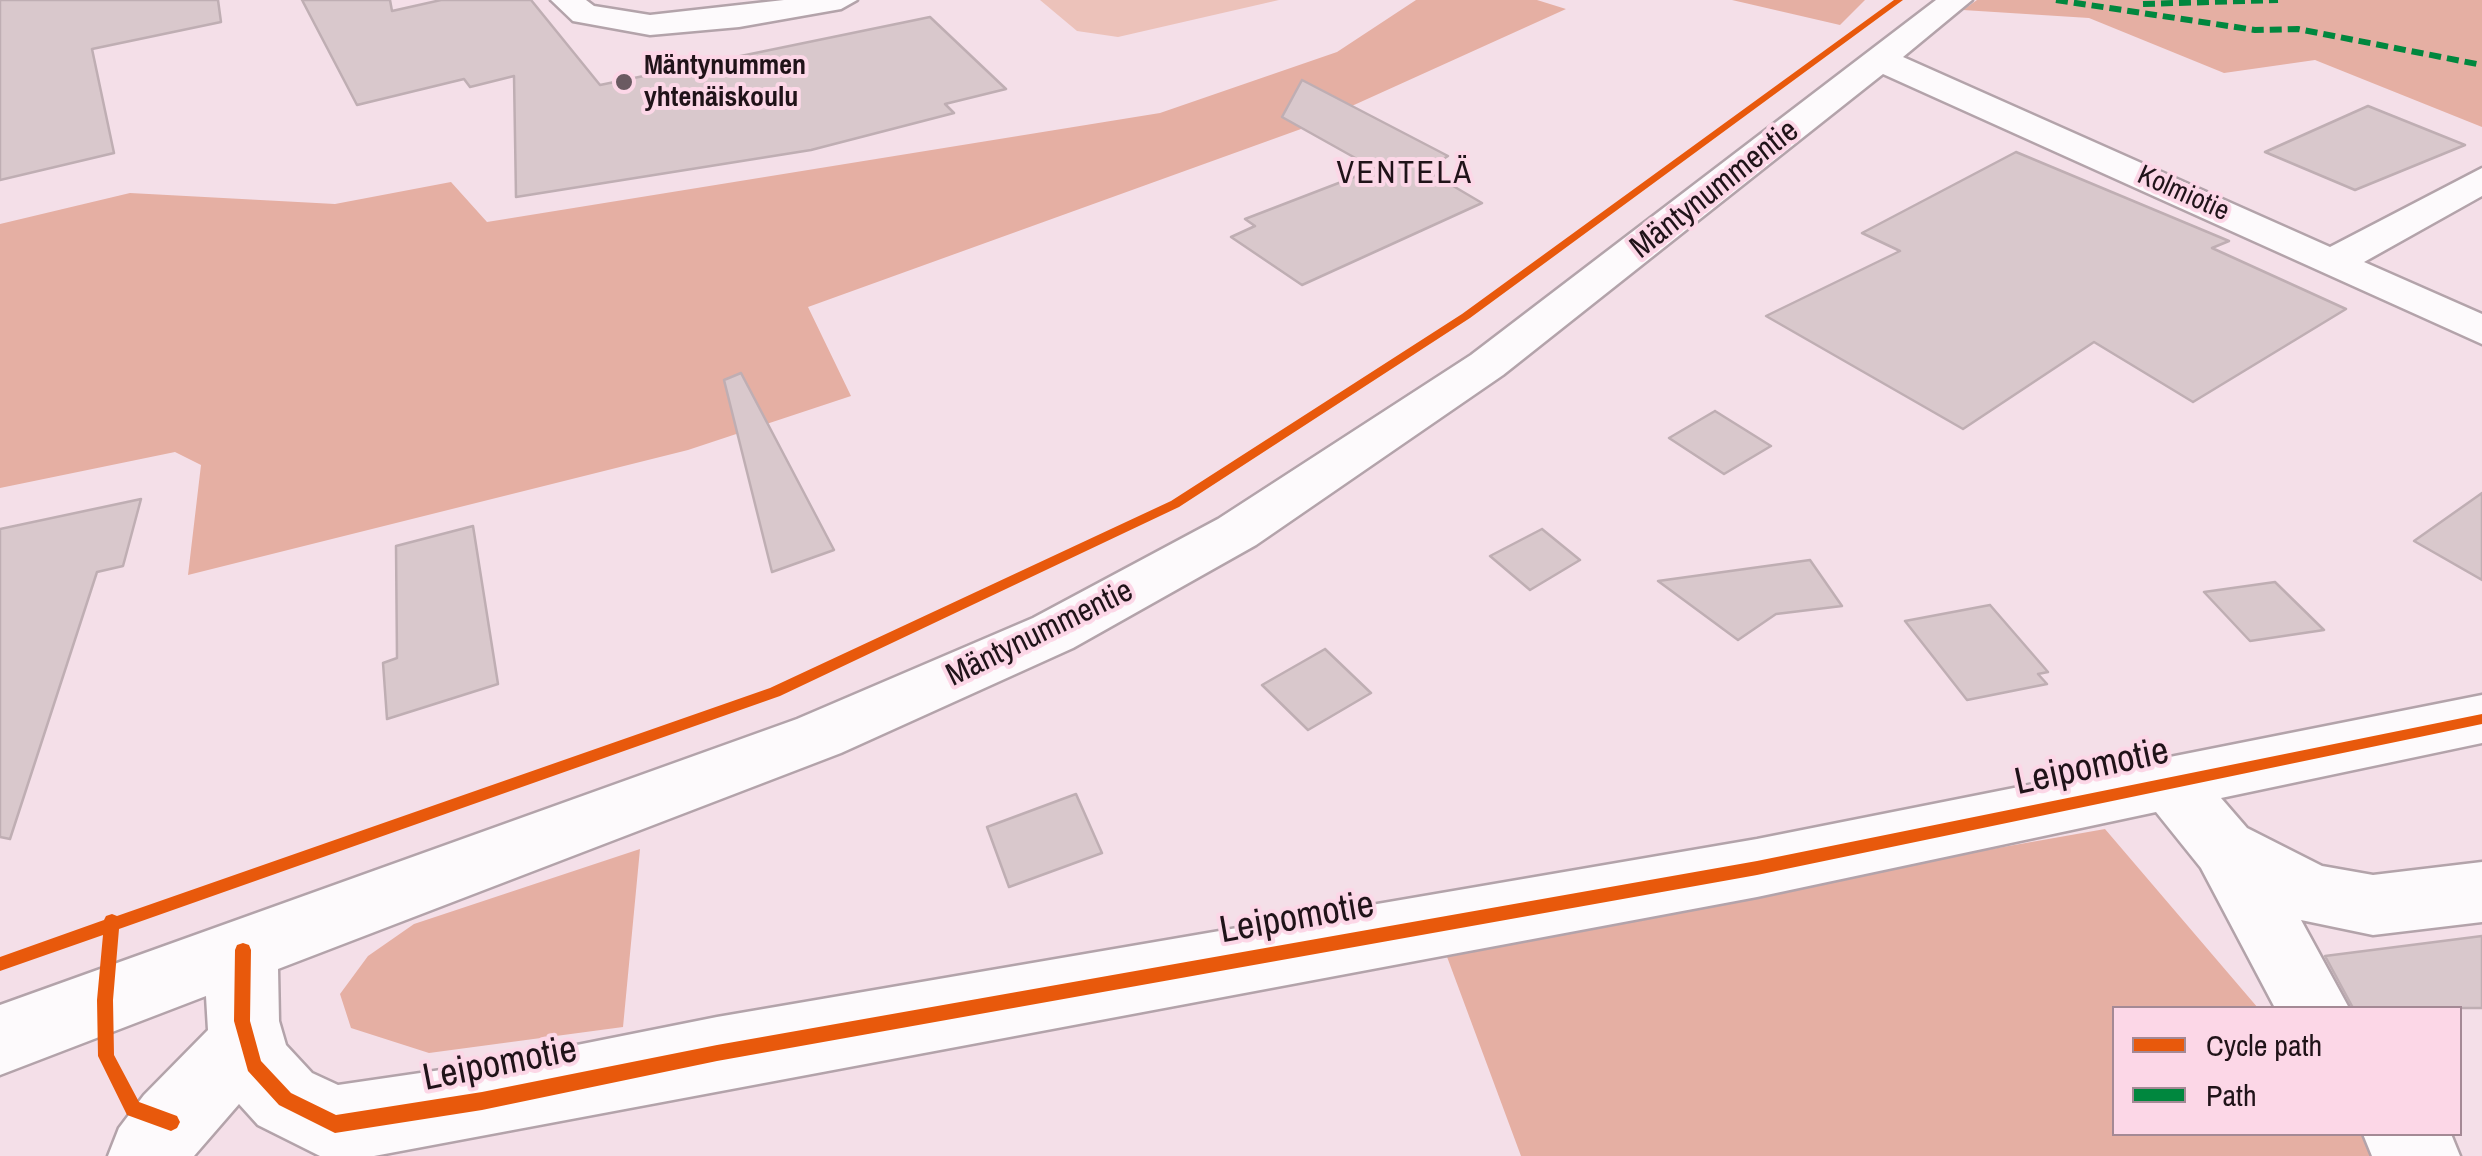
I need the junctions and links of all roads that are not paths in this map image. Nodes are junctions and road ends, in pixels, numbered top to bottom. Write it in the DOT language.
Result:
graph roads {
  1 [pos="567,0"];
  2 [pos="842,0"];
  3 [pos="1956,0"];
  4 [pos="1881,60"];
  5 [pos="2482,180"];
  6 [pos="2335,261"];
  7 [pos="2482,331"];
  8 [pos="2482,719"];
  9 [pos="2170,783"];
  10 [pos="2224,848"];
  11 [pos="2482,892"];
  12 [pos="243,950"];
  13 [pos="2312,1006"];
  14 [pos="0,1040"];
  15 [pos="247,1042"];
  16 [pos="2404,1136"];
  17 [pos="147,1156"];
  18 [pos="2421,1156"];
  1 -- 2 [label="street"];
  3 -- 4 [label="street, Mäntynummentie"];
  4 -- 6 [label="street, Kolmiotie"];
  4 -- 12 [label="street, Mäntynummentie"];
  5 -- 6 [label="street"];
  6 -- 7 [label="street, Kolmiotie"];
  8 -- 9 [label="street, Leipomotie"];
  9 -- 10 [label="street"];
  9 -- 15 [label="street, Leipomotie"];
  10 -- 11 [label="street"];
  10 -- 13 [label="street"];
  12 -- 14 [label="street, Mäntynummentie"];
  12 -- 15 [label="street, Leipomotie"];
  15 -- 17 [label="street"];
  16 -- 18 [label="street"];
}
